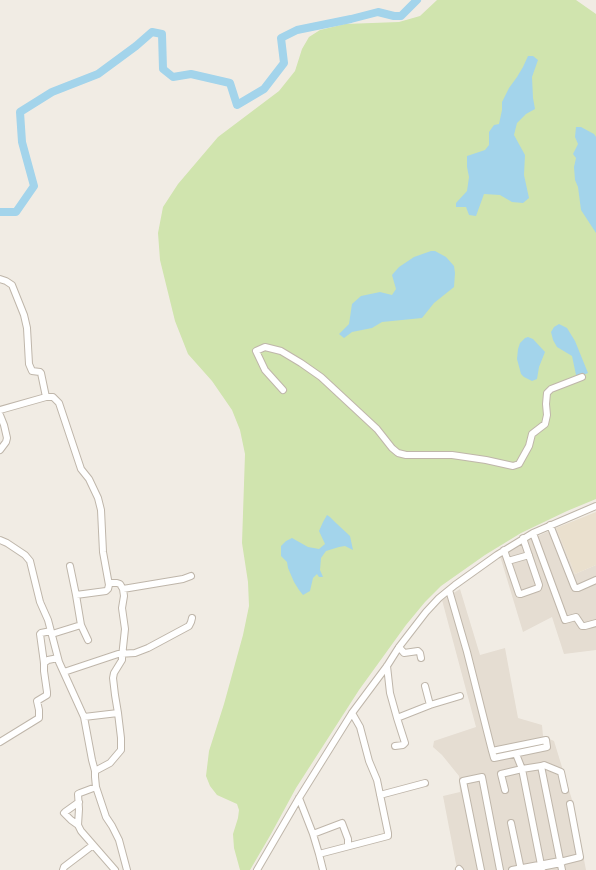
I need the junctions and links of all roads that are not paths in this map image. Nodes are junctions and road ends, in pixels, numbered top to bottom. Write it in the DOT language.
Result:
graph roads {
  1 [pos="0,279"];
  2 [pos="582,376"];
  3 [pos="282,390"];
  4 [pos="46,397"];
  5 [pos="0,410"];
  6 [pos="0,415"];
  7 [pos="0,450"];
  8 [pos="596,506"];
  9 [pos="550,525"];
  10 [pos="533,533"];
  11 [pos="523,538"];
  12 [pos="0,540"];
  13 [pos="504,550"];
  14 [pos="529,555"];
  15 [pos="508,561"];
  16 [pos="70,566"];
  17 [pos="191,576"];
  18 [pos="596,580"];
  19 [pos="109,583"];
  20 [pos="123,589"];
  21 [pos="449,590"];
  22 [pos="76,595"];
  23 [pos="192,618"];
  24 [pos="596,623"];
  25 [pos="81,624"];
  26 [pos="51,632"];
  27 [pos="88,640"];
  28 [pos="399,647"];
  29 [pos="123,654"];
  30 [pos="58,658"];
  31 [pos="421,658"];
  32 [pos="44,663"];
  33 [pos="387,666"];
  34 [pos="64,672"];
  35 [pos="425,686"];
  36 [pos="460,696"];
  37 [pos="430,706"];
  38 [pos="118,713"];
  39 [pos="352,713"];
  40 [pos="84,717"];
  41 [pos="396,718"];
  42 [pos="0,742"];
  43 [pos="395,746"];
  44 [pos="492,751"];
  45 [pos="516,754"];
  46 [pos="541,766"];
  47 [pos="522,769"];
  48 [pos="95,771"];
  49 [pos="425,783"];
  50 [pos="96,787"];
  51 [pos="505,790"];
  52 [pos="565,790"];
  53 [pos="380,795"];
  54 [pos="299,798"];
  55 [pos="79,802"];
  56 [pos="570,804"];
  57 [pos="512,823"];
  58 [pos="78,825"];
  59 [pos="313,834"];
  60 [pos="93,845"];
  61 [pos="348,846"];
  62 [pos="319,854"];
  63 [pos="562,862"];
  64 [pos="542,867"];
  65 [pos="523,869"];
  66 [pos="63,870"];
  67 [pos="115,870"];
  68 [pos="127,870"];
  69 [pos="257,870"];
  70 [pos="323,870"];
  71 [pos="481,870"];
  72 [pos="500,870"];
  73 [pos="512,870"];
  74 [pos="562,870"];
  1 -- 4 [label="street"];
  2 -- 3 [label="street"];
  4 -- 5 [label="street"];
  4 -- 19 [label="street"];
  6 -- 7 [label="street"];
  8 -- 9 [label="street"];
  9 -- 10 [label="street"];
  9 -- 18 [label="street"];
  10 -- 11 [label="street"];
  10 -- 24 [label="street"];
  11 -- 13 [label="street"];
  11 -- 14 [label="street"];
  12 -- 26 [label="street"];
  13 -- 15 [label="street"];
  13 -- 21 [label="street"];
  14 -- 15 [label="street"];
  14 -- 15 [label="street"];
  16 -- 22 [label="street"];
  17 -- 20 [label="street"];
  19 -- 20 [label="street"];
  19 -- 22 [label="street"];
  20 -- 29 [label="street"];
  21 -- 28 [label="street"];
  21 -- 44 [label="street"];
  22 -- 25 [label="street"];
  23 -- 29 [label="street"];
  25 -- 26 [label="street"];
  25 -- 27 [label="street"];
  26 -- 30 [label="street"];
  26 -- 32 [label="street"];
  28 -- 31 [label="street"];
  28 -- 33 [label="street"];
  29 -- 34 [label="street"];
  29 -- 38 [label="street"];
  30 -- 32 [label="street"];
  30 -- 34 [label="street"];
  32 -- 42 [label="street"];
  33 -- 39 [label="street"];
  33 -- 41 [label="street"];
  34 -- 40 [label="street"];
  35 -- 37 [label="street"];
  36 -- 37 [label="street"];
  37 -- 41 [label="street"];
  38 -- 40 [label="street"];
  38 -- 48 [label="street"];
  39 -- 53 [label="street"];
  39 -- 54 [label="street"];
  40 -- 48 [label="street"];
  41 -- 43 [label="street"];
  44 -- 45 [label="street"];
  44 -- 45 [label="street"];
  45 -- 47 [label="street"];
  46 -- 47 [label="street"];
  46 -- 52 [label="street"];
  46 -- 63 [label="street"];
  47 -- 51 [label="street"];
  47 -- 64 [label="street"];
  48 -- 50 [label="street"];
  49 -- 53 [label="street"];
  50 -- 55 [label="street"];
  50 -- 68 [label="street"];
  53 -- 61 [label="street"];
  54 -- 59 [label="street"];
  54 -- 69 [label="street"];
  55 -- 58 [label="street"];
  55 -- 58 [label="street"];
  56 -- 63 [label="street"];
  57 -- 65 [label="street"];
  58 -- 60 [label="street"];
  59 -- 61 [label="street"];
  59 -- 62 [label="street"];
  60 -- 66 [label="street"];
  60 -- 67 [label="street"];
  61 -- 62 [label="street"];
  62 -- 70 [label="street"];
  63 -- 64 [label="street"];
  63 -- 74 [label="street"];
  64 -- 65 [label="street"];
  65 -- 73 [label="street"];
  71 -- 72 [label="street"];
}
